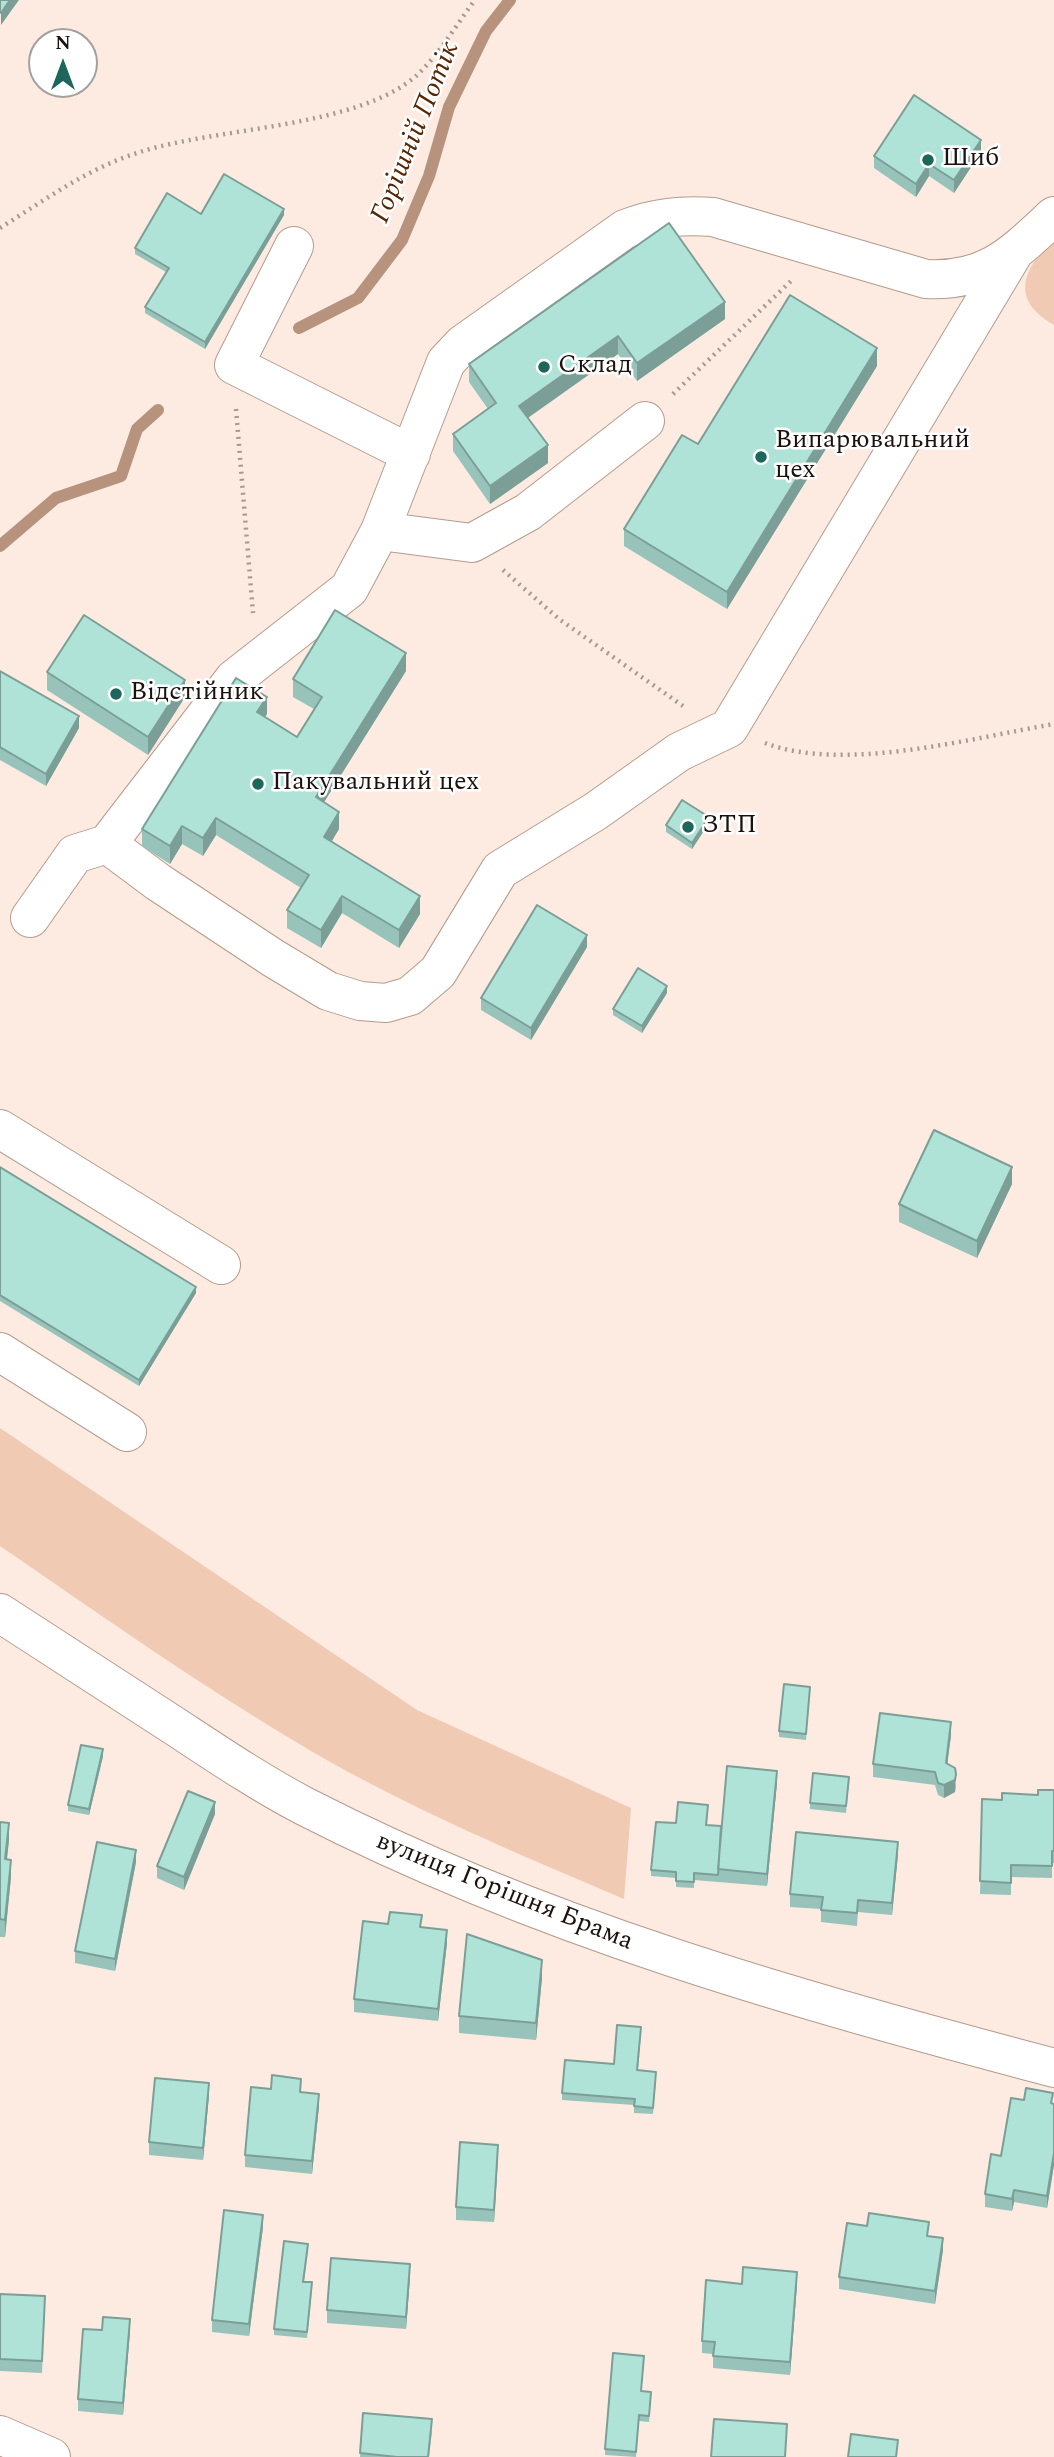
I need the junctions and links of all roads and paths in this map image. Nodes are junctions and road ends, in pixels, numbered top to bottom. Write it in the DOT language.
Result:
graph roads {
  1 [pos="475,0"];
  2 [pos="1054,216"];
  3 [pos="0,229"];
  4 [pos="294,246"];
  5 [pos="824,249"];
  6 [pos="1013,254"];
  7 [pos="234,365"];
  8 [pos="645,421"];
  9 [pos="411,454"];
  10 [pos="380,531"];
  11 [pos="472,543"];
  12 [pos="253,662"];
  13 [pos="1054,724"];
  14 [pos="729,728"];
  15 [pos="107,844"];
  16 [pos="30,918"];
  17 [pos="0,1129"];
  18 [pos="221,1265"];
  19 [pos="0,1352"];
  20 [pos="127,1432"];
  21 [pos="0,1613"];
  22 [pos="1054,2068"];
  23 [pos="0,2435"];
  24 [pos="51,2457"];
  1 -- 3 [label="path"];
  2 -- 6 [label="street"];
  4 -- 7 [label="street"];
  5 -- 6 [label="street"];
  5 -- 8 [label="path"];
  5 -- 9 [label="street"];
  6 -- 14 [label="street"];
  7 -- 9 [label="street"];
  7 -- 12 [label="path"];
  8 -- 11 [label="street"];
  9 -- 10 [label="street"];
  10 -- 11 [label="street"];
  10 -- 12 [label="street"];
  11 -- 14 [label="path"];
  12 -- 15 [label="street"];
  13 -- 14 [label="path"];
  14 -- 15 [label="street"];
  15 -- 16 [label="street"];
  17 -- 18 [label="street"];
  19 -- 20 [label="street"];
  21 -- 22 [label="street, вулиця Горішня Брама"];
  23 -- 24 [label="street"];
}
